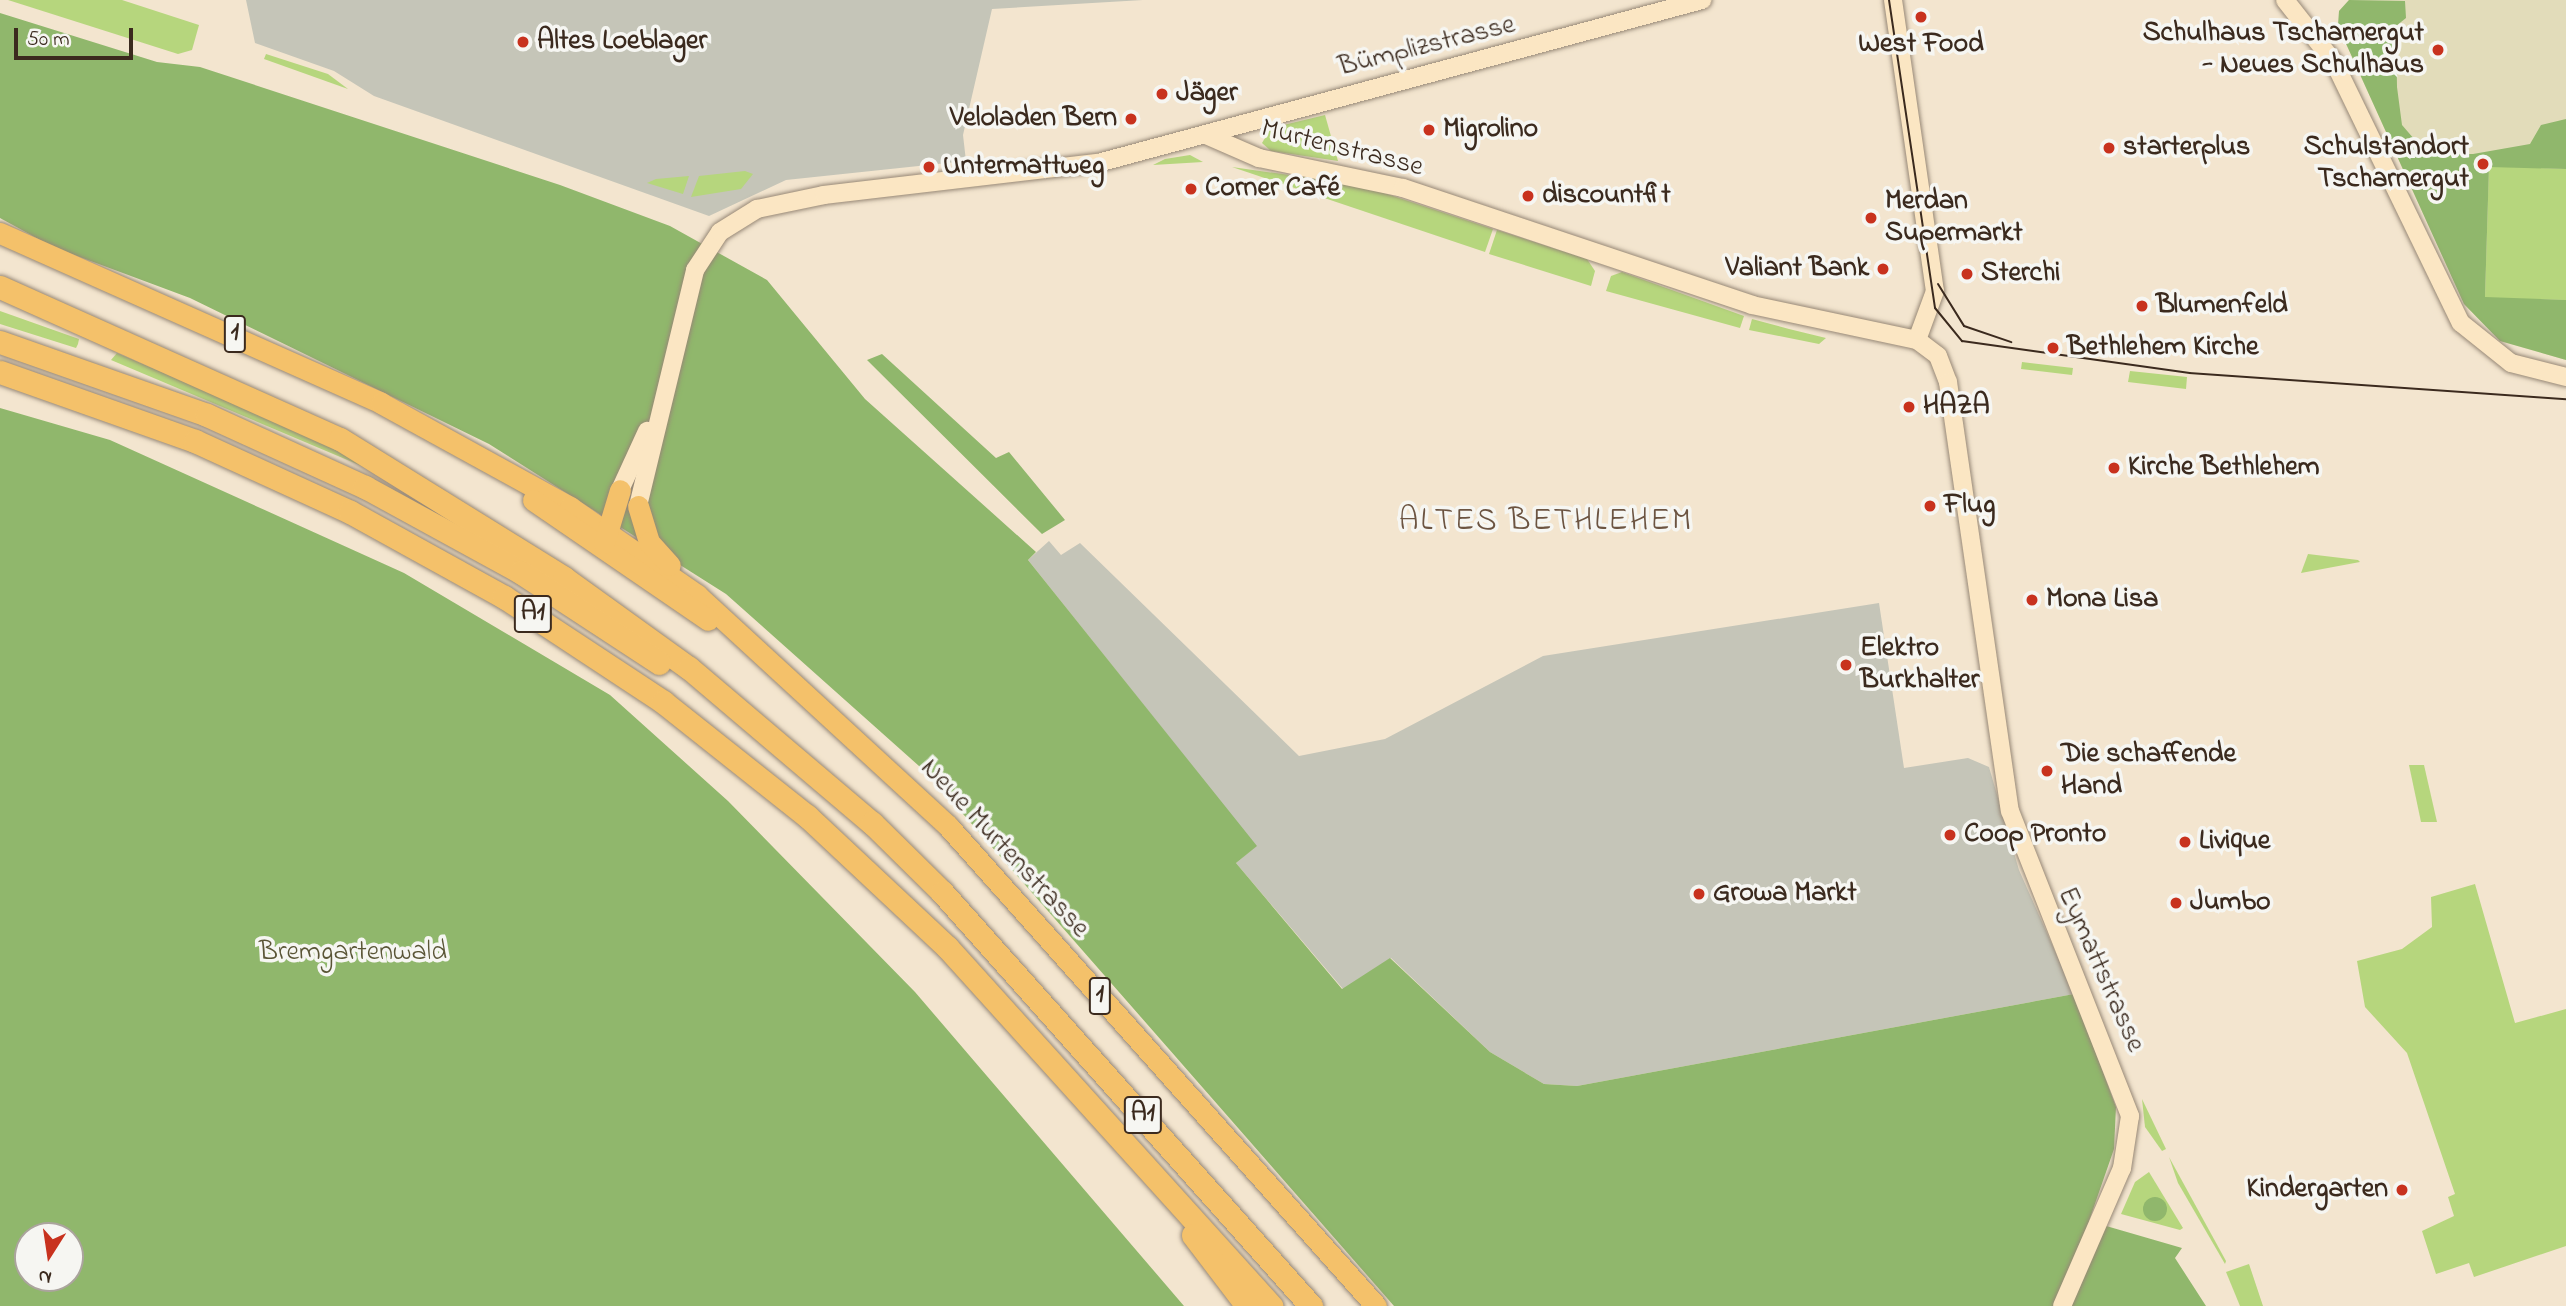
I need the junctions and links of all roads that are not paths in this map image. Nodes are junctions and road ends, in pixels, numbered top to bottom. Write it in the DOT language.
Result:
graph roads {
  1 [pos="1702,0"];
  2 [pos="1893,0"];
  3 [pos="2285,0"];
  4 [pos="1206,135"];
  5 [pos="0,233"];
  6 [pos="0,287"];
  7 [pos="0,304"];
  8 [pos="1917,340"];
  9 [pos="0,342"];
  10 [pos="1938,356"];
  11 [pos="0,372"];
  12 [pos="196,373"];
  13 [pos="2566,377"];
  14 [pos="666,386"];
  15 [pos="463,450"];
  16 [pos="620,491"];
  17 [pos="638,506"];
  18 [pos="570,507"];
  19 [pos="608,539"];
  20 [pos="697,595"];
  21 [pos="774,664"];
  22 [pos="794,756"];
  23 [pos="1151,1175"];
  24 [pos="1247,1306"];
  25 [pos="1271,1306"];
  26 [pos="1311,1306"];
  27 [pos="1376,1306"];
  28 [pos="2062,1306"];
  1 -- 4 [label="street, Bümplizstrasse"];
  2 -- 8 [label="street"];
  3 -- 13 [label="street"];
  4 -- 8 [label="street, Murtenstrasse"];
  4 -- 14 [label="street"];
  5 -- 15 [label="main road, Neue Murtenstrasse / 1"];
  6 -- 12 [label="highway"];
  7 -- 12 [label="highway"];
  8 -- 10 [label="street, Murtenstrasse"];
  9 -- 22 [label="highway, A1"];
  10 -- 28 [label="street, Eymattstrasse"];
  11 -- 23 [label="highway, A1"];
  12 -- 22 [label="highway"];
  14 -- 16 [label="street"];
  14 -- 17 [label="street"];
  15 -- 18 [label="main road, Neue Murtenstrasse / 1"];
  15 -- 19 [label="main road, Neue Murtenstrasse / 1"];
  16 -- 18 [label="main road"];
  16 -- 19 [label="main road"];
  17 -- 19 [label="main road"];
  17 -- 20 [label="main road"];
  18 -- 19 [label="main road, Neue Murtenstrasse / 1"];
  19 -- 20 [label="main road, Neue Murtenstrasse / 1"];
  19 -- 21 [label="main road, Neue Murtenstrasse / 1"];
  20 -- 21 [label="main road, Neue Murtenstrasse / 1"];
  21 -- 27 [label="main road, Neue Murtenstrasse / 1"];
  22 -- 26 [label="highway, A1"];
  23 -- 24 [label="highway"];
  23 -- 25 [label="highway, A1"];
}
